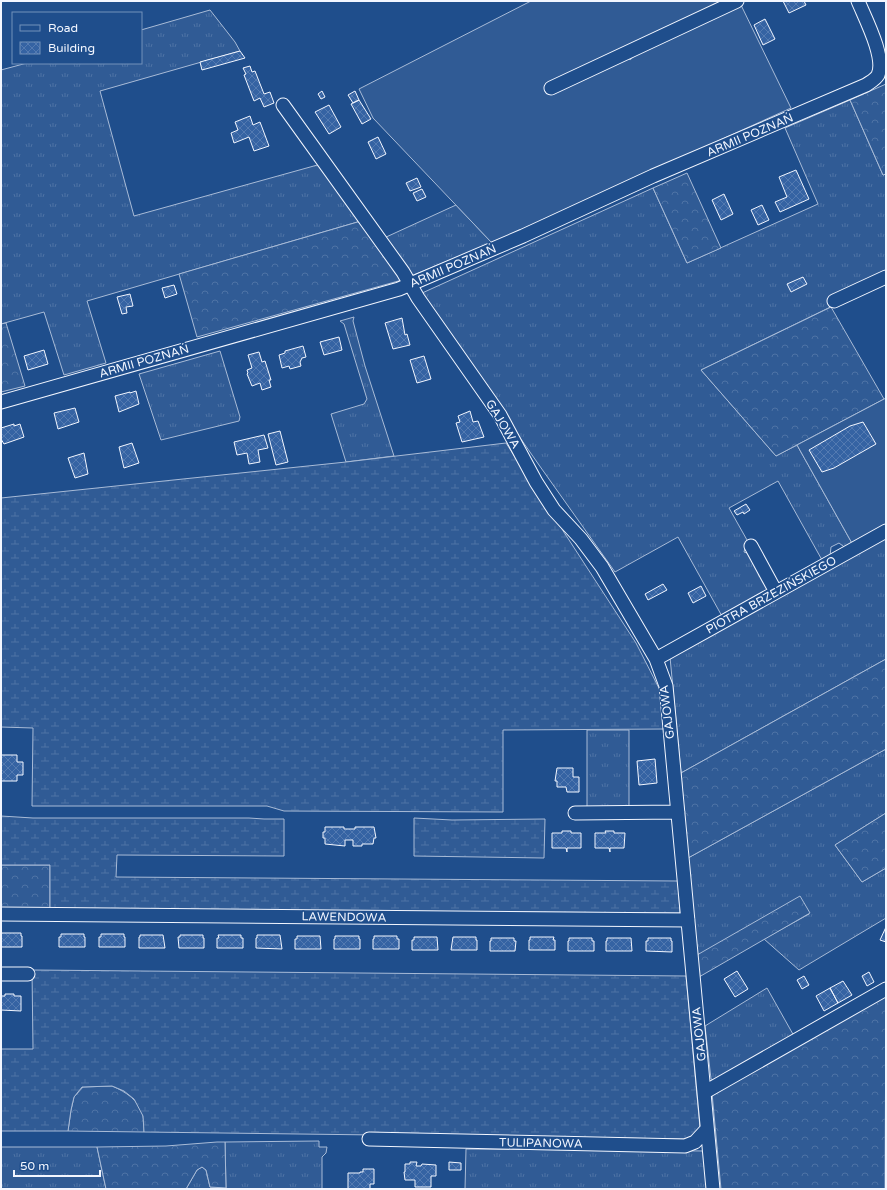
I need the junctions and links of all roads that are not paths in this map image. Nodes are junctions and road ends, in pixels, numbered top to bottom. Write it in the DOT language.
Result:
graph roads {
  1 [pos="738,1"];
  2 [pos="858,1"];
  3 [pos="883,72"];
  4 [pos="551,88"];
  5 [pos="283,104"];
  6 [pos="886,277"];
  7 [pos="410,285"];
  8 [pos="834,301"];
  9 [pos="1,402"];
  10 [pos="886,531"];
  11 [pos="751,546"];
  12 [pos="776,592"];
  13 [pos="656,659"];
  14 [pos="678,812"];
  15 [pos="575,813"];
  16 [pos="1,914"];
  17 [pos="688,920"];
  18 [pos="1,974"];
  19 [pos="28,974"];
  20 [pos="886,989"];
  21 [pos="705,1092"];
  22 [pos="707,1129"];
  23 [pos="368,1139"];
  24 [pos="713,1189"];
  1 -- 4 [label="street"];
  2 -- 3 [label="street"];
  3 -- 7 [label="street, ARMII POZNAŃ"];
  5 -- 7 [label="street, GAJOWA"];
  6 -- 8 [label="street"];
  7 -- 9 [label="street, ARMII POZNAŃ"];
  7 -- 13 [label="street, GAJOWA"];
  10 -- 12 [label="street, PIOTRA BRZEZIŃSKIEGO"];
  11 -- 12 [label="street"];
  12 -- 13 [label="street, PIOTRA BRZEZIŃSKIEGO"];
  13 -- 14 [label="street, GAJOWA"];
  14 -- 15 [label="street"];
  14 -- 17 [label="street, GAJOWA"];
  16 -- 17 [label="street, LAWENDOWA"];
  17 -- 21 [label="street, GAJOWA"];
  18 -- 19 [label="street"];
  20 -- 21 [label="street"];
  21 -- 22 [label="street, GAJOWA"];
  22 -- 23 [label="street, TULIPANOWA"];
  22 -- 24 [label="street, GAJOWA"];
}
